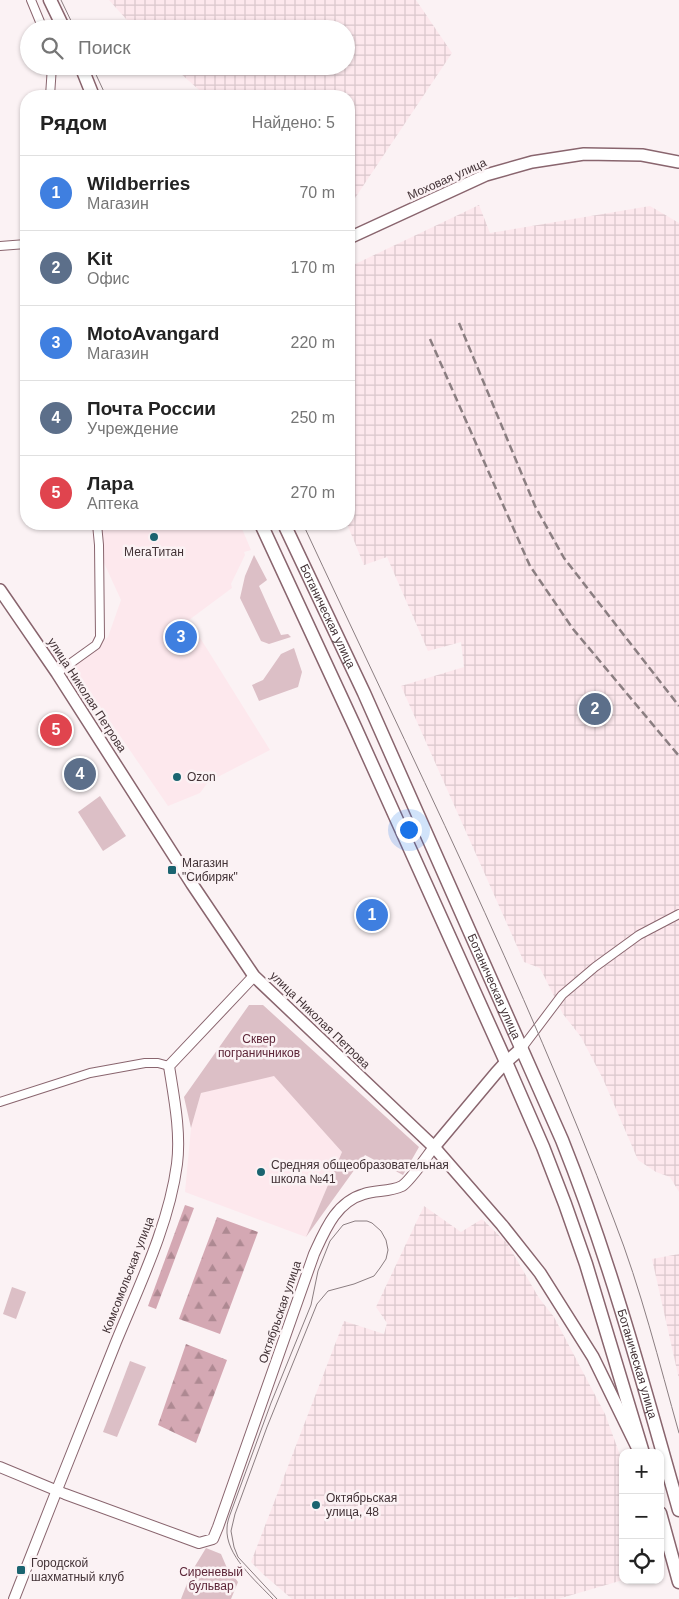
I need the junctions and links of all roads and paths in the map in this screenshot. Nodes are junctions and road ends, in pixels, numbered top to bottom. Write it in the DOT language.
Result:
graph roads {
  1 [pos="31,0"];
  2 [pos="50,0"];
  3 [pos="39,20"];
  4 [pos="60,20"];
  5 [pos="51,75"];
  6 [pos="85,75"];
  7 [pos="50,90"];
  8 [pos="91,90"];
  9 [pos="679,162"];
  10 [pos="355,235"];
  11 [pos="20,244"];
  12 [pos="0,246"];
  13 [pos="98,530"];
  14 [pos="265,530"];
  15 [pos="287,530"];
  16 [pos="0,590"];
  17 [pos="58,673"];
  18 [pos="679,914"];
  19 [pos="254,976"];
  20 [pos="522,1048"];
  21 [pos="506,1062"];
  22 [pos="169,1066"];
  23 [pos="0,1102"];
  24 [pos="434,1147"];
  25 [pos="655,1427"];
  26 [pos="637,1432"];
  27 [pos="640,1449"];
  28 [pos="641,1449"];
  29 [pos="0,1468"];
  30 [pos="56,1490"];
  31 [pos="679,1510"];
  32 [pos="664,1528"];
  33 [pos="679,1582"];
  34 [pos="14,1599"];
  1 -- 3 [label="street"];
  2 -- 4 [label="main road"];
  5 -- 7 [label="street"];
  6 -- 8 [label="main road"];
  9 -- 10 [label="main road, Моховая улица"];
  11 -- 12 [label="street"];
  13 -- 17 [label="street"];
  14 -- 21 [label="main road, Ботаническая улица"];
  15 -- 20 [label="main road, Ботаническая улица"];
  16 -- 17 [label="main road, улица Николая Петрова"];
  17 -- 19 [label="main road, улица Николая Петрова"];
  18 -- 20 [label="street"];
  19 -- 22 [label="street"];
  19 -- 24 [label="main road, улица Николая Петрова"];
  20 -- 21 [label="main road"];
  20 -- 25 [label="main road, Ботаническая улица"];
  21 -- 24 [label="main road"];
  21 -- 26 [label="main road, Ботаническая улица"];
  22 -- 23 [label="street"];
  22 -- 30 [label="street, Комсомольская улица"];
  24 -- 27 [label="main road, улица Николая Петрова"];
  24 -- 30 [label="street, Октябрьская улица"];
  25 -- 26 [label="main road"];
  25 -- 31 [label="main road, Ботаническая улица"];
  26 -- 28 [label="main road, Ботаническая улица"];
  29 -- 30 [label="street"];
  30 -- 34 [label="street, Комсомольская улица"];
  32 -- 33 [label="main road"];
}
